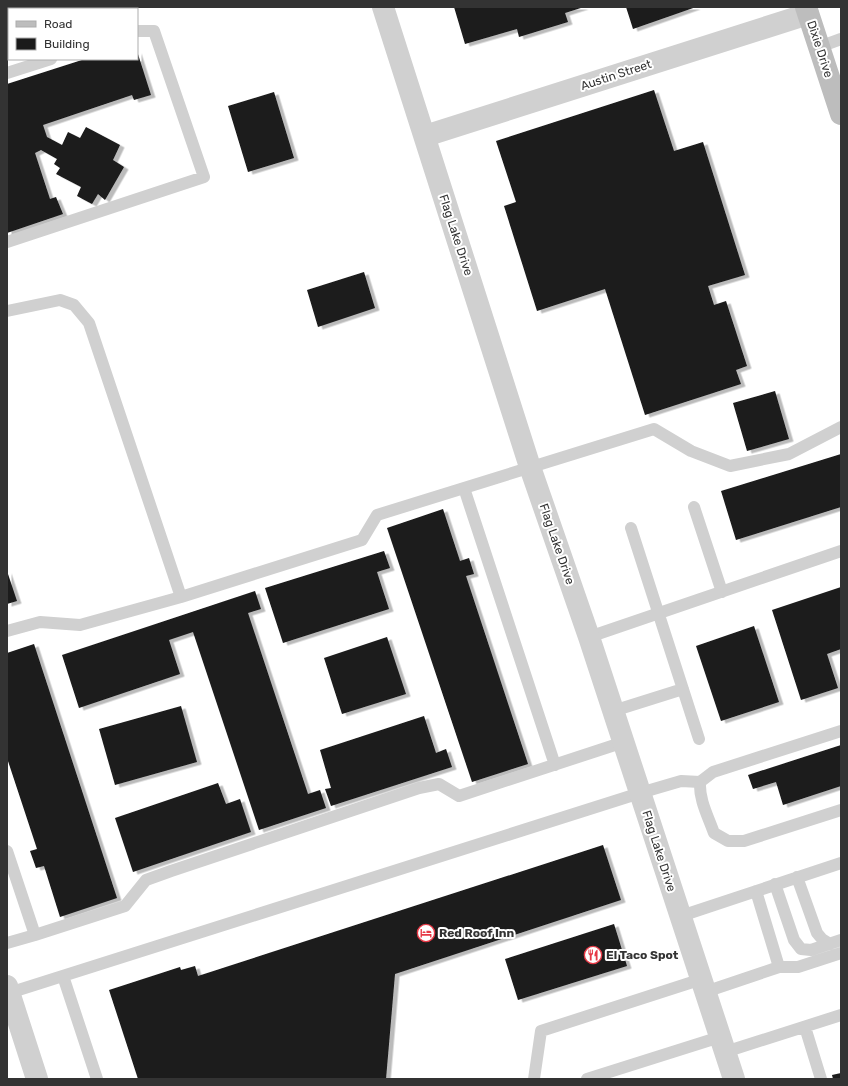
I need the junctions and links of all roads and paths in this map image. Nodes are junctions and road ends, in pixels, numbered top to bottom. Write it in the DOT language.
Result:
graph roads {
  1 [pos="383,7"];
  2 [pos="807,10"];
  3 [pos="138,31"];
  4 [pos="841,40"];
  5 [pos="819,47"];
  6 [pos="48,60"];
  7 [pos="7,73"];
  8 [pos="841,114"];
  9 [pos="425,136"];
  10 [pos="7,242"];
  11 [pos="7,311"];
  12 [pos="841,427"];
  13 [pos="530,467"];
  14 [pos="464,488"];
  15 [pos="694,507"];
  16 [pos="631,528"];
  17 [pos="841,551"];
  18 [pos="722,592"];
  19 [pos="181,597"];
  20 [pos="658,614"];
  21 [pos="7,631"];
  22 [pos="589,637"];
  23 [pos="683,689"];
  24 [pos="614,711"];
  25 [pos="841,731"];
  26 [pos="699,739"];
  27 [pos="624,742"];
  28 [pos="555,765"];
  29 [pos="700,782"];
  30 [pos="640,793"];
  31 [pos="841,810"];
  32 [pos="7,851"];
  33 [pos="841,863"];
  34 [pos="797,877"];
  35 [pos="775,884"];
  36 [pos="756,891"];
  37 [pos="680,916"];
  38 [pos="35,935"];
  39 [pos="836,942"];
  40 [pos="7,943"];
  41 [pos="841,953"];
  42 [pos="779,967"];
  43 [pos="64,976"];
  44 [pos="704,985"];
  45 [pos="8,990"];
  46 [pos="841,1015"];
  47 [pos="805,1027"];
  48 [pos="723,1045"];
  49 [pos="37,1079"];
  50 [pos="97,1079"];
  51 [pos="534,1079"];
  52 [pos="587,1079"];
  53 [pos="734,1079"];
  54 [pos="821,1079"];
  1 -- 9 [label="street, Flag Lake Drive"];
  2 -- 5 [label="main road, Dixie Drive"];
  2 -- 9 [label="street, Austin Street"];
  3 -- 10 [label="lane"];
  4 -- 5 [label="lane"];
  5 -- 8 [label="main road, Dixie Drive"];
  6 -- 7 [label="lane"];
  9 -- 13 [label="street, Flag Lake Drive"];
  11 -- 19 [label="lane"];
  12 -- 13 [label="lane"];
  13 -- 14 [label="lane"];
  13 -- 22 [label="street, Flag Lake Drive"];
  14 -- 19 [label="lane"];
  14 -- 28 [label="lane"];
  15 -- 18 [label="lane"];
  16 -- 20 [label="lane"];
  17 -- 18 [label="lane"];
  18 -- 20 [label="lane"];
  19 -- 21 [label="lane"];
  20 -- 22 [label="lane"];
  20 -- 23 [label="lane"];
  22 -- 24 [label="street, Flag Lake Drive"];
  23 -- 24 [label="lane"];
  23 -- 26 [label="lane"];
  24 -- 27 [label="street, Flag Lake Drive"];
  25 -- 29 [label="lane"];
  27 -- 28 [label="lane"];
  27 -- 30 [label="street, Flag Lake Drive"];
  28 -- 38 [label="lane"];
  29 -- 30 [label="lane"];
  29 -- 31 [label="lane"];
  30 -- 37 [label="street, Flag Lake Drive"];
  30 -- 43 [label="lane"];
  32 -- 38 [label="lane"];
  33 -- 34 [label="lane"];
  34 -- 35 [label="lane"];
  34 -- 39 [label="lane"];
  35 -- 36 [label="lane"];
  35 -- 39 [label="lane"];
  36 -- 37 [label="lane"];
  36 -- 42 [label="lane"];
  37 -- 44 [label="street, Flag Lake Drive"];
  38 -- 40 [label="lane"];
  41 -- 42 [label="lane"];
  42 -- 44 [label="lane"];
  43 -- 45 [label="lane"];
  43 -- 50 [label="lane"];
  44 -- 48 [label="street, Flag Lake Drive"];
  44 -- 51 [label="lane"];
  45 -- 49 [label="street"];
  46 -- 47 [label="lane"];
  47 -- 48 [label="lane"];
  47 -- 54 [label="lane"];
  48 -- 52 [label="lane"];
  48 -- 53 [label="street, Flag Lake Drive"];
}
